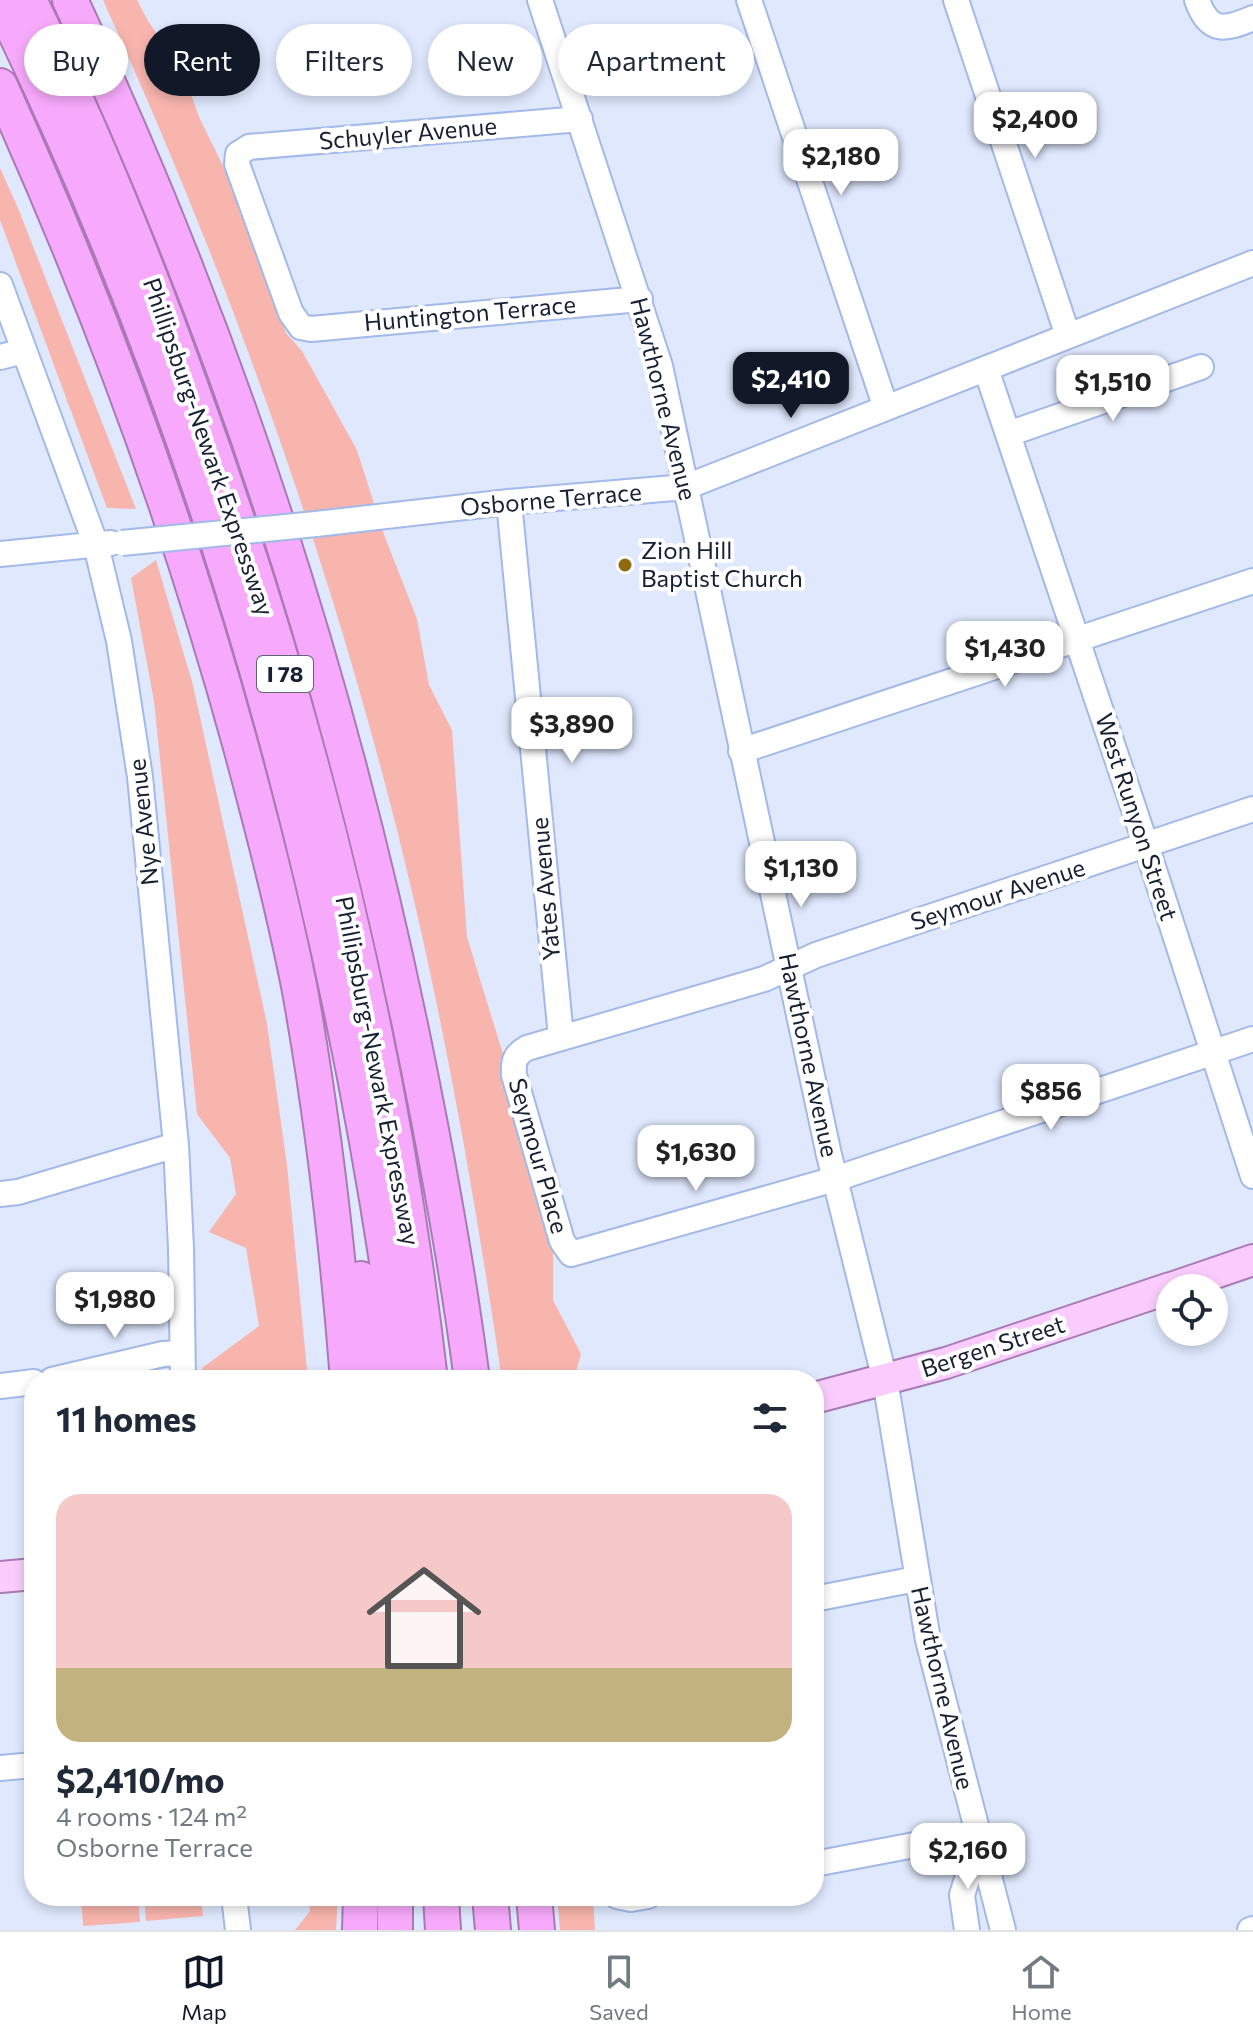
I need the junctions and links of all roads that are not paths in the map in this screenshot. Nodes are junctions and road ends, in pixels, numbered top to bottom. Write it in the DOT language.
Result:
graph roads {
  1 [pos="29,0"];
  2 [pos="70,0"];
  3 [pos="540,0"];
  4 [pos="749,0"];
  5 [pos="956,0"];
  6 [pos="1197,0"];
  7 [pos="0,1"];
  8 [pos="1253,18"];
  9 [pos="0,86"];
  10 [pos="580,119"];
  11 [pos="1253,263"];
  12 [pos="0,285"];
  13 [pos="640,299"];
  14 [pos="301,327"];
  15 [pos="1068,336"];
  16 [pos="12,354"];
  17 [pos="1201,367"];
  18 [pos="986,369"];
  19 [pos="886,408"];
  20 [pos="1008,434"];
  21 [pos="686,487"];
  22 [pos="516,502"];
  23 [pos="96,545"];
  24 [pos="0,554"];
  25 [pos="1253,581"];
  26 [pos="1077,639"];
  27 [pos="741,751"];
  28 [pos="1253,809"];
  29 [pos="1146,845"];
  30 [pos="789,967"];
  31 [pos="567,1036"];
  32 [pos="1253,1039"];
  33 [pos="1212,1053"];
  34 [pos="516,1056"];
  35 [pos="176,1145"];
  36 [pos="325,1149"];
  37 [pos="1253,1176"];
  38 [pos="835,1179"];
  39 [pos="0,1194"];
  40 [pos="1253,1260"];
  41 [pos="1212,1274"];
  42 [pos="1156,1293"];
  43 [pos="182,1353"];
  44 [pos="95,1370"];
  45 [pos="183,1370"];
  46 [pos="347,1370"];
  47 [pos="372,1370"];
  48 [pos="403,1370"];
  49 [pos="429,1370"];
  50 [pos="470,1370"];
  51 [pos="885,1380"];
  52 [pos="24,1383"];
  53 [pos="0,1386"];
  54 [pos="824,1395"];
  55 [pos="24,1575"];
  56 [pos="0,1577"];
  57 [pos="916,1579"];
  58 [pos="824,1597"];
  59 [pos="24,1766"];
  60 [pos="0,1768"];
  61 [pos="979,1837"];
  62 [pos="824,1862"];
  63 [pos="235,1906"];
  64 [pos="361,1906"];
  65 [pos="395,1906"];
  66 [pos="415,1906"];
  67 [pos="442,1906"];
  68 [pos="468,1906"];
  69 [pos="491,1906"];
  70 [pos="514,1906"];
  71 [pos="535,1906"];
  72 [pos="238,1930"];
  73 [pos="360,1930"];
  74 [pos="395,1930"];
  75 [pos="415,1930"];
  76 [pos="443,1930"];
  77 [pos="469,1930"];
  78 [pos="493,1930"];
  79 [pos="516,1930"];
  80 [pos="537,1930"];
  81 [pos="967,1930"];
  82 [pos="1003,1930"];
  1 -- 49 [label="highway, Phillipsburg-Newark Expressway / I 78"];
  2 -- 50 [label="highway, Phillipsburg-Newark Expressway / I 78"];
  3 -- 10 [label="street, Hawthorne Avenue"];
  4 -- 19 [label="street"];
  5 -- 15 [label="street"];
  6 -- 8 [label="street"];
  7 -- 48 [label="highway, Phillipsburg-Newark Expressway / I 78"];
  9 -- 36 [label="highway, I 78"];
  10 -- 13 [label="street, Hawthorne Avenue"];
  10 -- 14 [label="street, Schuyler Avenue"];
  11 -- 15 [label="street, Osborne Terrace"];
  12 -- 16 [label="street, Nye Avenue"];
  13 -- 14 [label="street, Huntington Terrace"];
  13 -- 21 [label="street, Hawthorne Avenue"];
  15 -- 18 [label="street, Osborne Terrace"];
  16 -- 23 [label="street, Nye Avenue"];
  17 -- 20 [label="street"];
  18 -- 19 [label="street, Osborne Terrace"];
  18 -- 20 [label="street, West Runyon Street"];
  19 -- 21 [label="street, Osborne Terrace"];
  20 -- 26 [label="street, West Runyon Street"];
  21 -- 22 [label="street, Osborne Terrace"];
  21 -- 27 [label="street, Hawthorne Avenue"];
  22 -- 23 [label="street, Osborne Terrace, bridge"];
  22 -- 31 [label="street, Yates Avenue"];
  23 -- 24 [label="street, Osborne Terrace"];
  23 -- 35 [label="street, Nye Avenue"];
  25 -- 26 [label="street"];
  26 -- 27 [label="street"];
  26 -- 29 [label="street, West Runyon Street"];
  27 -- 30 [label="street, Hawthorne Avenue"];
  28 -- 29 [label="street, Seymour Avenue"];
  29 -- 30 [label="street, Seymour Avenue"];
  29 -- 33 [label="street, West Runyon Street"];
  30 -- 31 [label="street, Seymour Avenue"];
  30 -- 38 [label="street, Hawthorne Avenue"];
  31 -- 34 [label="street, Seymour Avenue"];
  32 -- 33 [label="street"];
  33 -- 37 [label="street, West Runyon Street"];
  33 -- 38 [label="street"];
  34 -- 38 [label="street, Seymour Place"];
  35 -- 39 [label="street"];
  35 -- 43 [label="street, Nye Avenue"];
  36 -- 46 [label="highway, I 78"];
  36 -- 47 [label="highway"];
  38 -- 51 [label="street, Hawthorne Avenue"];
  40 -- 41 [label="main road, Bergen Street"];
  42 -- 51 [label="main road, Bergen Street"];
  43 -- 44 [label="street"];
  43 -- 45 [label="street, Nye Avenue"];
  51 -- 54 [label="main road, Bergen Street"];
  51 -- 57 [label="street, Hawthorne Avenue"];
  52 -- 53 [label="street"];
  55 -- 56 [label="main road"];
  57 -- 58 [label="street"];
  57 -- 61 [label="street, Hawthorne Avenue"];
  59 -- 60 [label="street"];
  61 -- 62 [label="street"];
  61 -- 81 [label="street"];
  61 -- 82 [label="street, Hawthorne Avenue"];
  63 -- 72 [label="street"];
  64 -- 73 [label="highway"];
  65 -- 74 [label="highway"];
  66 -- 75 [label="highway"];
  67 -- 76 [label="highway"];
  68 -- 77 [label="highway"];
  69 -- 78 [label="highway"];
  70 -- 79 [label="highway"];
  71 -- 80 [label="highway"];
}
